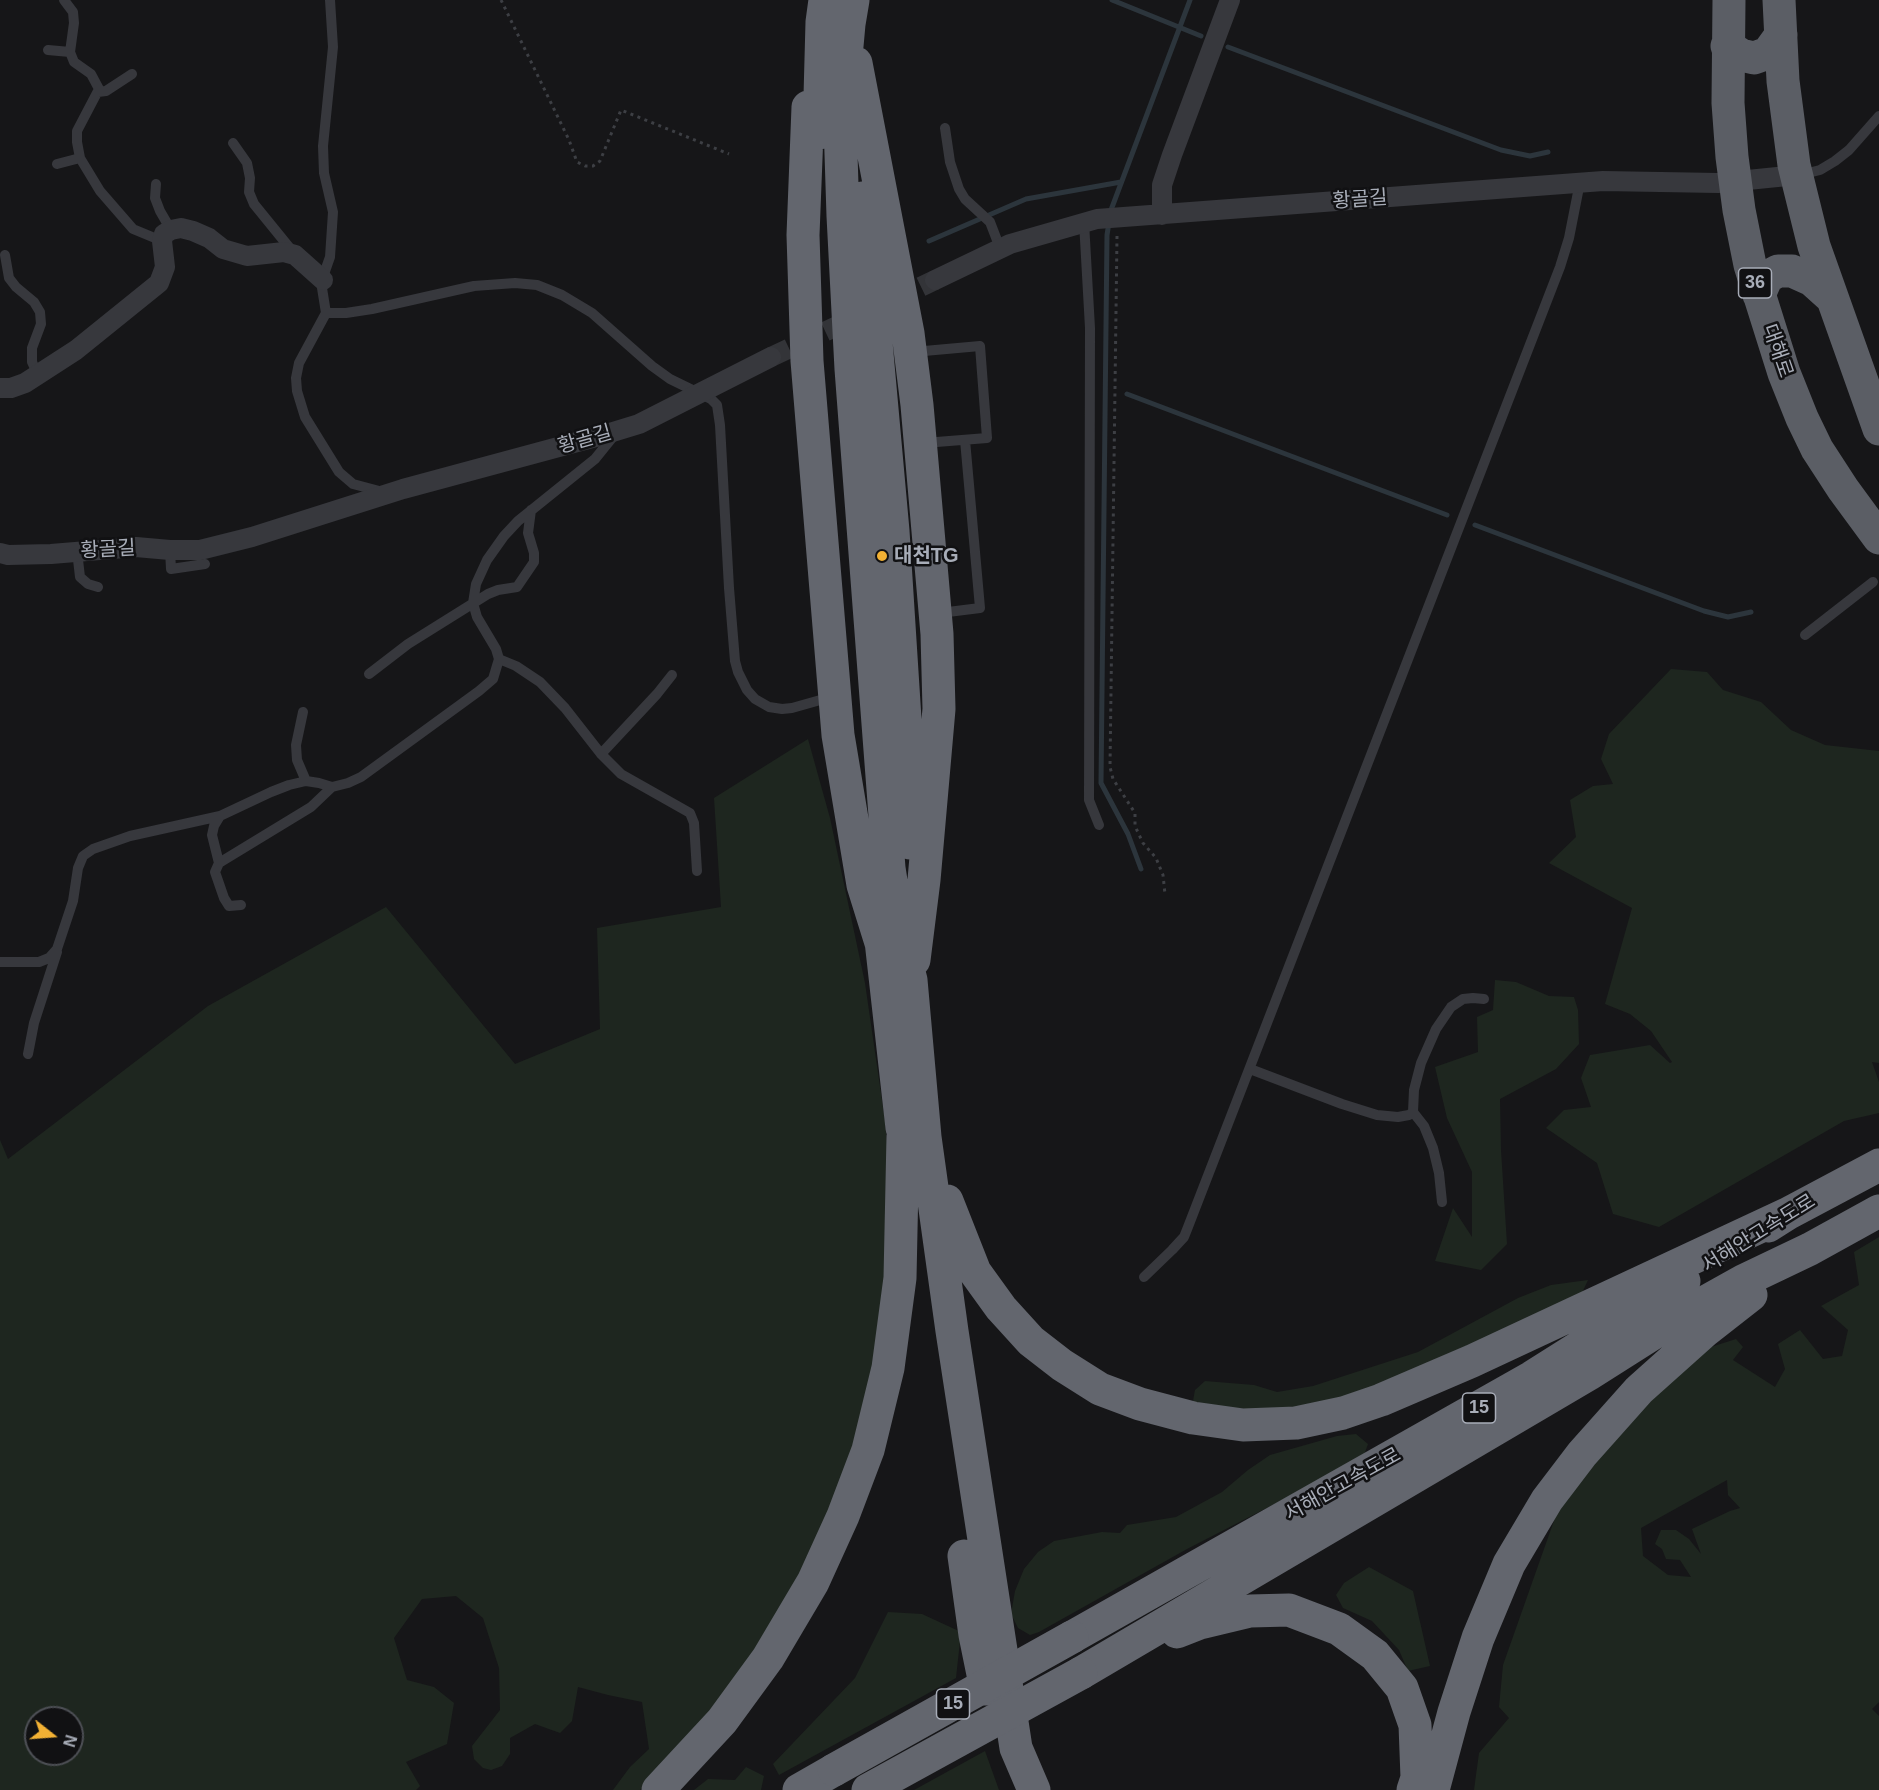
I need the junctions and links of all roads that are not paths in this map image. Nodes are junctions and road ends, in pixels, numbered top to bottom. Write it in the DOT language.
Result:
graph roads {
  1 [pos="64,0"];
  2 [pos="330,0"];
  3 [pos="1230,0"];
  4 [pos="1729,0"];
  5 [pos="1779,0"];
  6 [pos="837,12"];
  7 [pos="1781,35"];
  8 [pos="1727,46"];
  9 [pos="48,50"];
  10 [pos="70,52"];
  11 [pos="132,74"];
  12 [pos="98,92"];
  13 [pos="1879,116"];
  14 [pos="945,128"];
  15 [pos="233,143"];
  16 [pos="80,158"];
  17 [pos="57,164"];
  18 [pos="1797,175"];
  19 [pos="1580,182"];
  20 [pos="1735,182"];
  21 [pos="156,184"];
  22 [pos="1162,215"];
  23 [pos="1091,220"];
  24 [pos="166,235"];
  25 [pos="1000,248"];
  26 [pos="5,255"];
  27 [pos="296,255"];
  28 [pos="323,280"];
  29 [pos="935,280"];
  30 [pos="1759,295"];
  31 [pos="1832,298"];
  32 [pos="326,313"];
  33 [pos="910,352"];
  34 [pos="771,357"];
  35 [pos="38,375"];
  36 [pos="0,388"];
  37 [pos="701,394"];
  38 [pos="1879,429"];
  39 [pos="618,430"];
  40 [pos="965,440"];
  41 [pos="920,443"];
  42 [pos="389,494"];
  43 [pos="531,510"];
  44 [pos="1879,538"];
  45 [pos="170,550"];
  46 [pos="77,551"];
  47 [pos="0,553"];
  48 [pos="205,564"];
  49 [pos="1877,583"];
  50 [pos="98,587"];
  51 [pos="473,603"];
  52 [pos="935,614"];
  53 [pos="1805,635"];
  54 [pos="499,658"];
  55 [pos="369,674"];
  56 [pos="672,675"];
  57 [pos="835,696"];
  58 [pos="303,711"];
  59 [pos="601,754"];
  60 [pos="306,781"];
  61 [pos="332,787"];
  62 [pos="220,816"];
  63 [pos="1099,825"];
  64 [pos="219,863"];
  65 [pos="697,871"];
  66 [pos="242,905"];
  67 [pos="882,947"];
  68 [pos="57,949"];
  69 [pos="0,962"];
  70 [pos="911,980"];
  71 [pos="1484,999"];
  72 [pos="28,1053"];
  73 [pos="1250,1069"];
  74 [pos="1413,1112"];
  75 [pos="914,1137"];
  76 [pos="1879,1165"];
  77 [pos="1442,1202"];
  78 [pos="1879,1211"];
  79 [pos="1786,1214"];
  80 [pos="1810,1249"];
  81 [pos="1144,1277"];
  82 [pos="1081,1673"];
  83 [pos="658,1790"];
  84 [pos="799,1790"];
  85 [pos="868,1790"];
  86 [pos="1014,1790"];
  87 [pos="1034,1790"];
  88 [pos="1413,1790"];
  89 [pos="1433,1790"];
  1 -- 10 [label="lane"];
  2 -- 28 [label="lane"];
  3 -- 22 [label="street"];
  4 -- 8 [label="highway, 대해로 / 36"];
  5 -- 7 [label="highway"];
  6 -- 33 [label="highway"];
  6 -- 57 [label="highway"];
  6 -- 67 [label="highway"];
  6 -- 70 [label="highway"];
  7 -- 8 [label="highway"];
  7 -- 18 [label="highway"];
  8 -- 20 [label="highway, 대해로 / 36"];
  9 -- 10 [label="lane"];
  10 -- 12 [label="lane"];
  11 -- 12 [label="lane"];
  12 -- 16 [label="lane"];
  13 -- 18 [label="lane"];
  14 -- 25 [label="lane"];
  15 -- 27 [label="lane"];
  16 -- 17 [label="lane"];
  16 -- 24 [label="lane"];
  18 -- 20 [label="street, 황골길"];
  18 -- 31 [label="highway"];
  19 -- 20 [label="street, 황골길"];
  19 -- 22 [label="street, 황골길"];
  19 -- 73 [label="lane"];
  20 -- 30 [label="highway, 대해로 / 36"];
  21 -- 24 [label="lane"];
  22 -- 23 [label="street, 황골길"];
  23 -- 25 [label="street, 황골길"];
  23 -- 63 [label="lane"];
  24 -- 27 [label="street"];
  24 -- 35 [label="street"];
  25 -- 29 [label="street, 황골길"];
  26 -- 35 [label="lane"];
  27 -- 28 [label="street"];
  28 -- 32 [label="lane"];
  30 -- 31 [label="highway"];
  30 -- 44 [label="highway, 대해로 / 36"];
  31 -- 38 [label="highway"];
  32 -- 37 [label="lane"];
  32 -- 42 [label="lane"];
  33 -- 40 [label="lane"];
  33 -- 41 [label="highway"];
  34 -- 37 [label="street, 황골길"];
  35 -- 36 [label="street"];
  37 -- 39 [label="street, 황골길"];
  37 -- 57 [label="lane"];
  39 -- 42 [label="street, 황골길"];
  39 -- 43 [label="lane"];
  40 -- 41 [label="lane"];
  40 -- 52 [label="lane"];
  41 -- 52 [label="highway"];
  42 -- 45 [label="street, 황골길"];
  43 -- 51 [label="lane"];
  43 -- 51 [label="lane"];
  45 -- 46 [label="street, 황골길"];
  45 -- 48 [label="lane"];
  46 -- 47 [label="street, 황골길"];
  46 -- 50 [label="lane"];
  49 -- 53 [label="lane"];
  51 -- 54 [label="lane"];
  51 -- 55 [label="lane"];
  52 -- 70 [label="highway"];
  54 -- 59 [label="lane"];
  54 -- 61 [label="lane"];
  56 -- 59 [label="lane"];
  57 -- 67 [label="highway"];
  58 -- 60 [label="lane"];
  59 -- 65 [label="lane"];
  60 -- 61 [label="lane"];
  60 -- 62 [label="lane"];
  61 -- 64 [label="lane"];
  62 -- 64 [label="lane"];
  62 -- 68 [label="lane"];
  64 -- 66 [label="lane"];
  67 -- 75 [label="highway"];
  68 -- 69 [label="lane"];
  68 -- 72 [label="lane"];
  70 -- 75 [label="highway"];
  71 -- 74 [label="lane"];
  73 -- 74 [label="lane"];
  73 -- 81 [label="lane"];
  74 -- 77 [label="lane"];
  75 -- 79 [label="highway"];
  75 -- 83 [label="highway"];
  75 -- 86 [label="highway"];
  75 -- 87 [label="highway"];
  76 -- 79 [label="highway, 서해안고속도로 / 15"];
  78 -- 80 [label="highway, 서해안고속도로 / 15"];
  79 -- 84 [label="highway, 서해안고속도로 / 15, bridge"];
  80 -- 82 [label="highway, 서해안고속도로 / 15"];
  80 -- 89 [label="highway"];
  82 -- 85 [label="highway, 서해안고속도로 / 15, bridge"];
  82 -- 88 [label="highway"];
}
